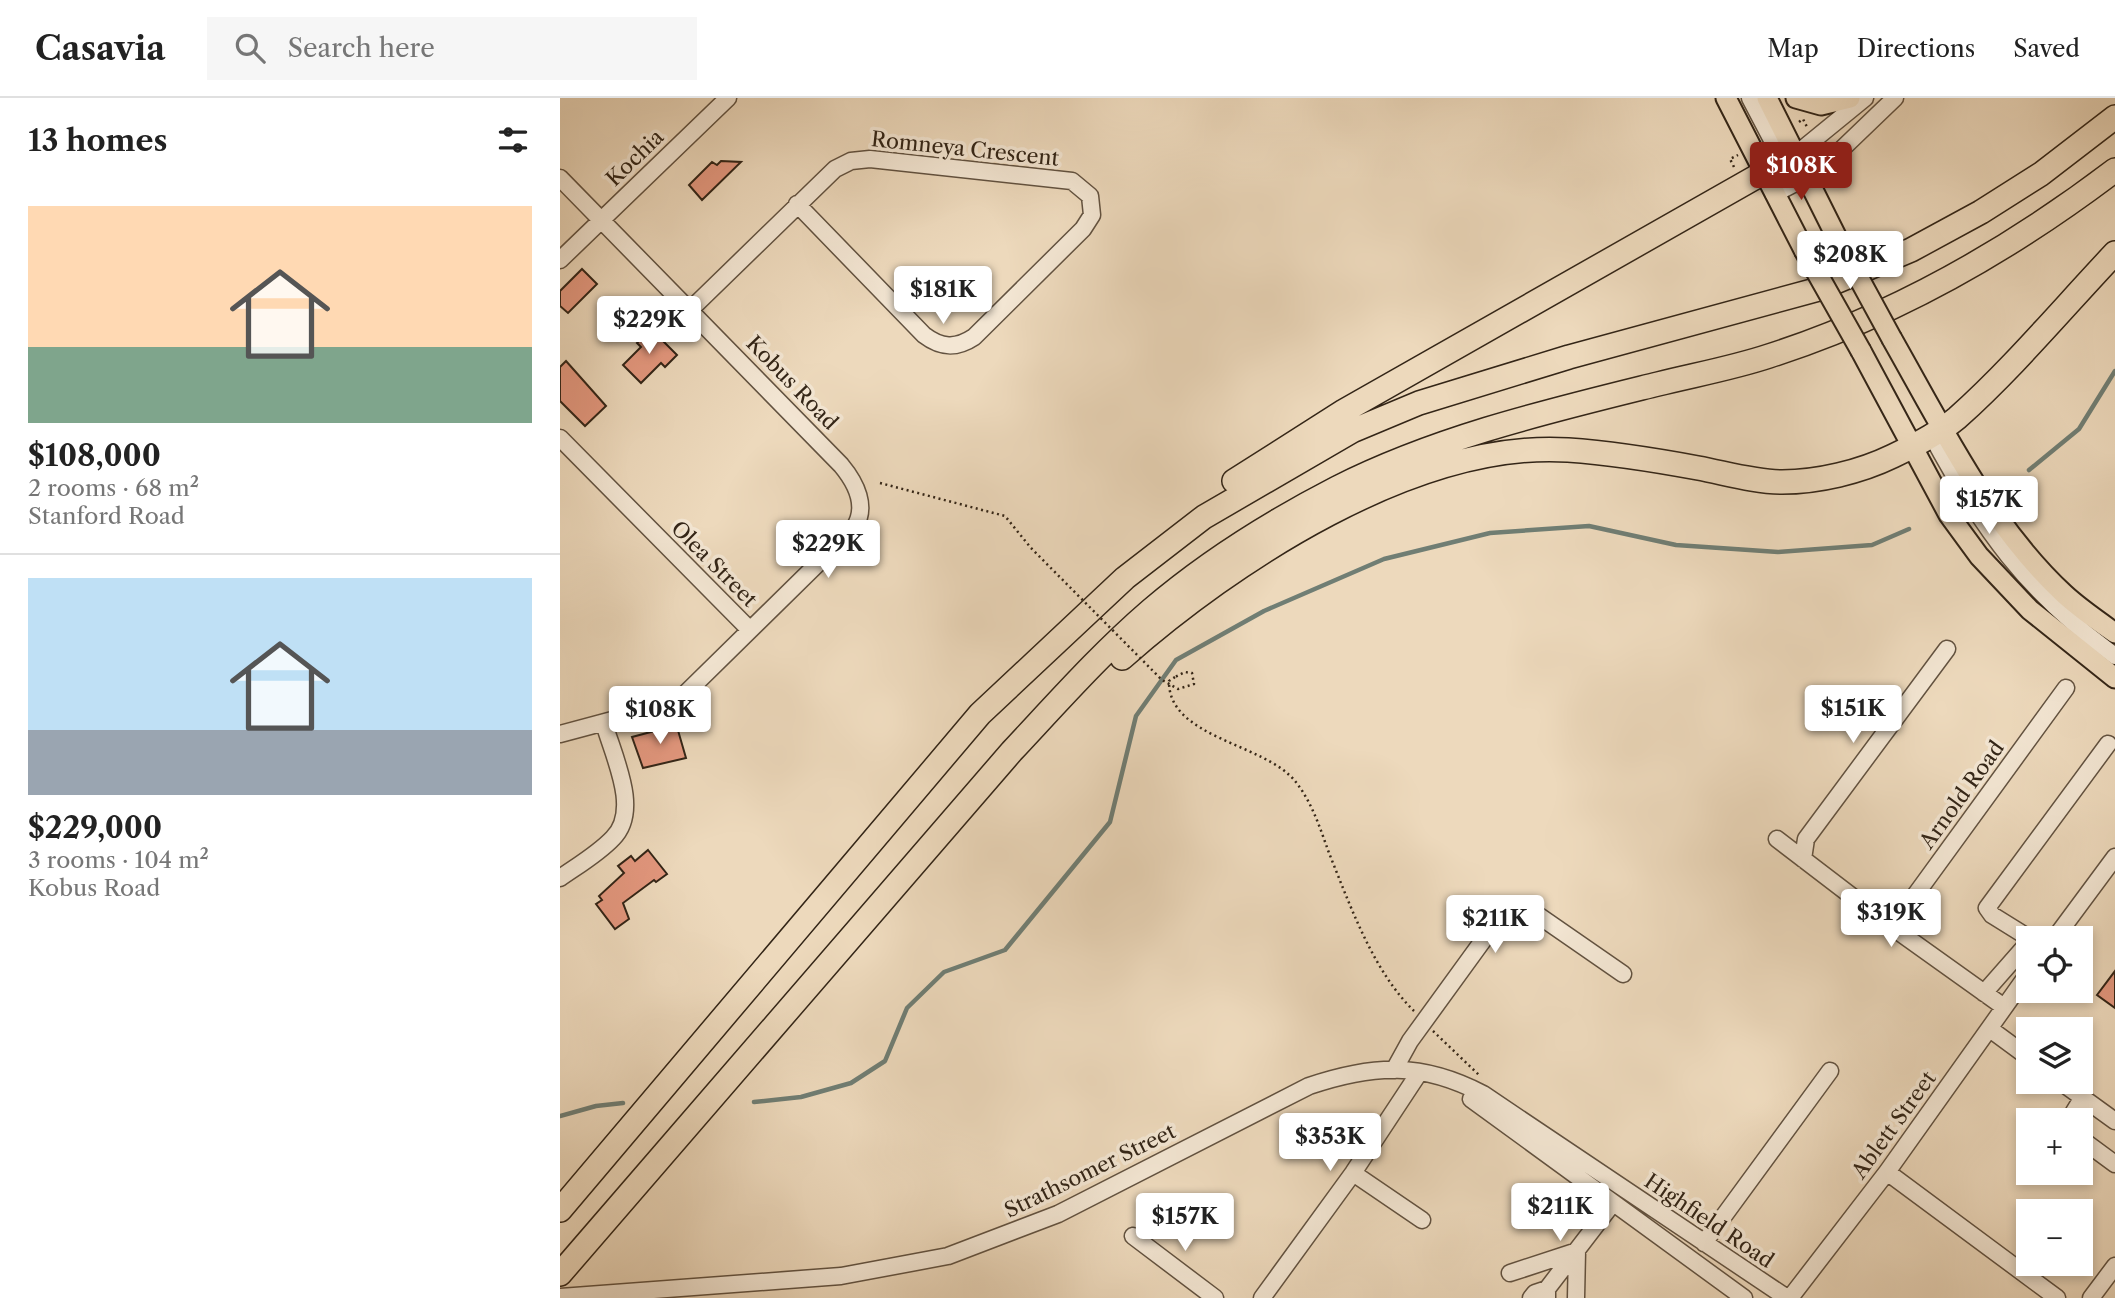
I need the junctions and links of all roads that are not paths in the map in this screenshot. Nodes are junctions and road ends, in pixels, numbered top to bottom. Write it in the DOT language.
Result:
graph roads {
  1 [pos="728,98"];
  2 [pos="1726,98"];
  3 [pos="1750,98"];
  4 [pos="1767,98"];
  5 [pos="1796,98"];
  6 [pos="1850,98"];
  7 [pos="1865,98"];
  8 [pos="1895,98"];
  9 [pos="2115,117"];
  10 [pos="1788,159"];
  11 [pos="2115,170"];
  12 [pos="1763,173"];
  13 [pos="560,178"];
  14 [pos="1800,181"];
  15 [pos="1774,194"];
  16 [pos="797,204"];
  17 [pos="601,220"];
  18 [pos="2115,253"];
  19 [pos="560,260"];
  20 [pos="691,309"];
  21 [pos="1929,436"];
  22 [pos="560,438"];
  23 [pos="861,507"];
  24 [pos="750,629"];
  25 [pos="2115,633"];
  26 [pos="1947,649"];
  27 [pos="2115,656"];
  28 [pos="2115,678"];
  29 [pos="2066,688"];
  30 [pos="980,714"];
  31 [pos="604,723"];
  32 [pos="560,734"];
  33 [pos="2108,744"];
  34 [pos="1777,839"];
  35 [pos="924,856"];
  36 [pos="2115,857"];
  37 [pos="1803,859"];
  38 [pos="560,878"];
  39 [pos="2064,926"];
  40 [pos="1892,927"];
  41 [pos="2016,931"];
  42 [pos="2016,955"];
  43 [pos="1623,974"];
  44 [pos="2016,990"];
  45 [pos="1984,993"];
  46 [pos="2004,1007"];
  47 [pos="1990,1029"];
  48 [pos="2016,1048"];
  49 [pos="1394,1070"];
  50 [pos="1830,1071"];
  51 [pos="1425,1074"];
  52 [pos="2078,1094"];
  53 [pos="2082,1097"];
  54 [pos="2076,1108"];
  55 [pos="2115,1121"];
  56 [pos="2093,1148"];
  57 [pos="2115,1164"];
  58 [pos="1887,1172"];
  59 [pos="1353,1173"];
  60 [pos="1613,1203"];
  61 [pos="560,1210"];
  62 [pos="1422,1220"];
  63 [pos="1133,1236"];
  64 [pos="1704,1243"];
  65 [pos="1577,1251"];
  66 [pos="2115,1266"];
  67 [pos="566,1267"];
  68 [pos="1510,1273"];
  69 [pos="1722,1292"];
  70 [pos="1547,1293"];
  71 [pos="1269,1296"];
  72 [pos="560,1297"];
  73 [pos="1215,1298"];
  74 [pos="1531,1298"];
  75 [pos="1576,1298"];
  76 [pos="1744,1298"];
  77 [pos="1788,1298"];
  78 [pos="2057,1298"];
  79 [pos="2091,1298"];
  1 -- 17 [label="street, Kochia"];
  2 -- 12 [label="main road"];
  3 -- 10 [label="street"];
  4 -- 10 [label="main road"];
  5 -- 6 [label="main road"];
  7 -- 10 [label="street"];
  8 -- 14 [label="street"];
  9 -- 30 [label="highway"];
  10 -- 12 [label="street"];
  10 -- 14 [label="main road"];
  11 -- 35 [label="highway"];
  12 -- 15 [label="main road"];
  12 -- 30 [label="highway"];
  13 -- 17 [label="street, Kobus Road"];
  14 -- 15 [label="street"];
  14 -- 21 [label="main road, bridge"];
  15 -- 21 [label="main road, bridge"];
  16 -- 16 [label="street, Romneya Crescent"];
  16 -- 20 [label="street, Romneya Crescent"];
  17 -- 19 [label="street"];
  17 -- 20 [label="street, Kobus Road"];
  18 -- 21 [label="highway"];
  20 -- 23 [label="street, Kobus Road"];
  21 -- 25 [label="main road"];
  21 -- 27 [label="street"];
  21 -- 28 [label="main road"];
  21 -- 35 [label="highway"];
  22 -- 24 [label="street, Olea Street"];
  23 -- 24 [label="street, Olea Street"];
  24 -- 31 [label="street"];
  26 -- 37 [label="street"];
  29 -- 40 [label="street, Arnold Road"];
  30 -- 61 [label="highway"];
  31 -- 32 [label="street"];
  31 -- 38 [label="street"];
  33 -- 41 [label="street"];
  34 -- 37 [label="street"];
  35 -- 67 [label="highway"];
  36 -- 39 [label="street"];
  37 -- 40 [label="street"];
  40 -- 45 [label="street"];
  42 -- 45 [label="street"];
  43 -- 49 [label="street"];
  44 -- 46 [label="street, Ablett Street"];
  45 -- 46 [label="street"];
  46 -- 47 [label="street, Ablett Street"];
  47 -- 48 [label="street"];
  47 -- 58 [label="street, Ablett Street"];
  49 -- 51 [label="street, Strathsomer Street"];
  49 -- 72 [label="street, Strathsomer Street"];
  50 -- 64 [label="street"];
  51 -- 59 [label="street"];
  51 -- 60 [label="street, Highfield Road"];
  51 -- 64 [label="street, Highfield Road"];
  52 -- 53 [label="street"];
  53 -- 54 [label="street"];
  53 -- 55 [label="street"];
  56 -- 57 [label="street"];
  58 -- 77 [label="street, Ablett Street"];
  58 -- 78 [label="street"];
  59 -- 62 [label="street"];
  59 -- 71 [label="street"];
  60 -- 65 [label="street"];
  60 -- 69 [label="street, Highfield Road"];
  63 -- 73 [label="street"];
  64 -- 77 [label="street, Highfield Road"];
  65 -- 68 [label="street"];
  65 -- 70 [label="street"];
  65 -- 75 [label="street"];
  66 -- 79 [label="street"];
  69 -- 76 [label="street, Highfield Road"];
  70 -- 74 [label="street"];
}
